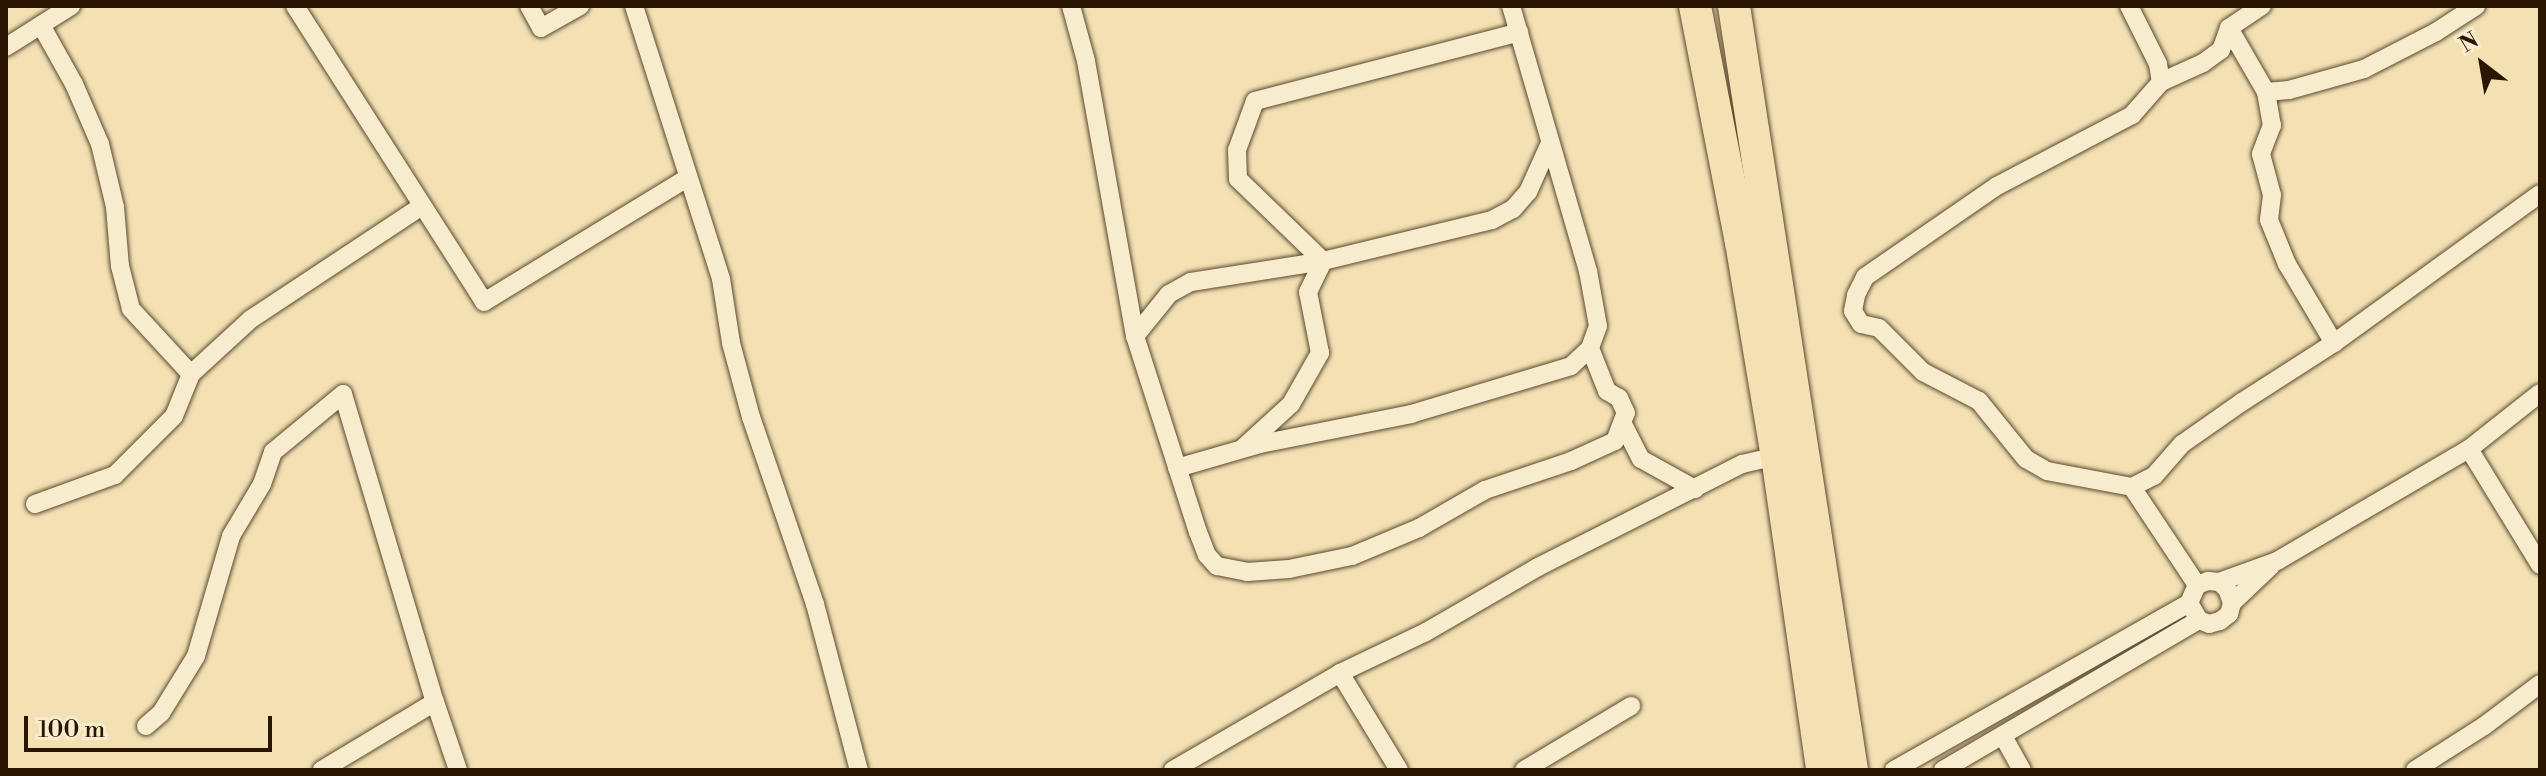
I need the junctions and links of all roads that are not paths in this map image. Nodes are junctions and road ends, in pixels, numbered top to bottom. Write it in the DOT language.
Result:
graph roads {
  1 [pos="71,6"];
  2 [pos="295,6"];
  3 [pos="529,6"];
  4 [pos="580,6"];
  5 [pos="634,6"];
  6 [pos="1511,6"];
  7 [pos="1695,6"];
  8 [pos="1734,6"];
  9 [pos="2129,6"];
  10 [pos="2262,6"];
  11 [pos="2476,6"];
  12 [pos="1073,8"];
  13 [pos="41,25"];
  14 [pos="2229,28"];
  15 [pos="1519,32"];
  16 [pos="6,47"];
  17 [pos="2161,82"];
  18 [pos="2266,92"];
  19 [pos="1550,143"];
  20 [pos="687,178"];
  21 [pos="2540,194"];
  22 [pos="422,206"];
  23 [pos="1323,261"];
  24 [pos="1135,336"];
  25 [pos="2334,343"];
  26 [pos="1590,348"];
  27 [pos="191,374"];
  28 [pos="2540,393"];
  29 [pos="1624,426"];
  30 [pos="1242,449"];
  31 [pos="2469,449"];
  32 [pos="1777,456"];
  33 [pos="1177,468"];
  34 [pos="2132,487"];
  35 [pos="1695,489"];
  36 [pos="35,504"];
  37 [pos="2277,561"];
  38 [pos="2540,565"];
  39 [pos="2219,582"];
  40 [pos="2197,585"];
  41 [pos="2189,603"];
  42 [pos="2232,603"];
  43 [pos="2199,620"];
  44 [pos="1340,673"];
  45 [pos="2540,684"];
  46 [pos="435,702"];
  47 [pos="1631,706"];
  48 [pos="146,726"];
  49 [pos="2003,736"];
  50 [pos="322,770"];
  51 [pos="458,770"];
  52 [pos="859,770"];
  53 [pos="1173,770"];
  54 [pos="1399,770"];
  55 [pos="1524,770"];
  56 [pos="1822,770"];
  57 [pos="1852,770"];
  58 [pos="1894,770"];
  59 [pos="1943,770"];
  60 [pos="2022,770"];
  61 [pos="2415,770"];
  1 -- 13 [label="street"];
  2 -- 22 [label="street"];
  3 -- 4 [label="street"];
  5 -- 20 [label="street"];
  6 -- 15 [label="street"];
  7 -- 32 [label="highway"];
  8 -- 57 [label="highway"];
  9 -- 17 [label="street"];
  10 -- 14 [label="street"];
  11 -- 18 [label="street"];
  12 -- 24 [label="street"];
  13 -- 16 [label="street"];
  13 -- 27 [label="street"];
  14 -- 17 [label="street"];
  14 -- 18 [label="street"];
  15 -- 19 [label="street"];
  15 -- 23 [label="street"];
  17 -- 34 [label="street"];
  18 -- 25 [label="street"];
  19 -- 23 [label="street"];
  19 -- 26 [label="street"];
  20 -- 22 [label="street"];
  20 -- 52 [label="street"];
  21 -- 25 [label="street"];
  22 -- 27 [label="street"];
  23 -- 24 [label="street"];
  23 -- 30 [label="street"];
  24 -- 33 [label="street"];
  25 -- 34 [label="street"];
  26 -- 29 [label="street"];
  26 -- 30 [label="street"];
  27 -- 36 [label="street"];
  28 -- 31 [label="street"];
  29 -- 33 [label="street"];
  29 -- 35 [label="street"];
  30 -- 33 [label="street"];
  31 -- 37 [label="street"];
  31 -- 38 [label="street"];
  32 -- 35 [label="street"];
  32 -- 56 [label="highway"];
  34 -- 40 [label="street"];
  35 -- 44 [label="street"];
  37 -- 39 [label="street"];
  37 -- 42 [label="street"];
  39 -- 40 [label="street"];
  39 -- 42 [label="street"];
  40 -- 41 [label="street"];
  41 -- 43 [label="street"];
  41 -- 58 [label="street"];
  42 -- 43 [label="street"];
  43 -- 49 [label="street"];
  44 -- 53 [label="street"];
  44 -- 54 [label="street"];
  45 -- 61 [label="street"];
  46 -- 48 [label="street"];
  46 -- 50 [label="street"];
  46 -- 51 [label="street"];
  47 -- 55 [label="street"];
  49 -- 59 [label="street"];
  49 -- 60 [label="street"];
}
